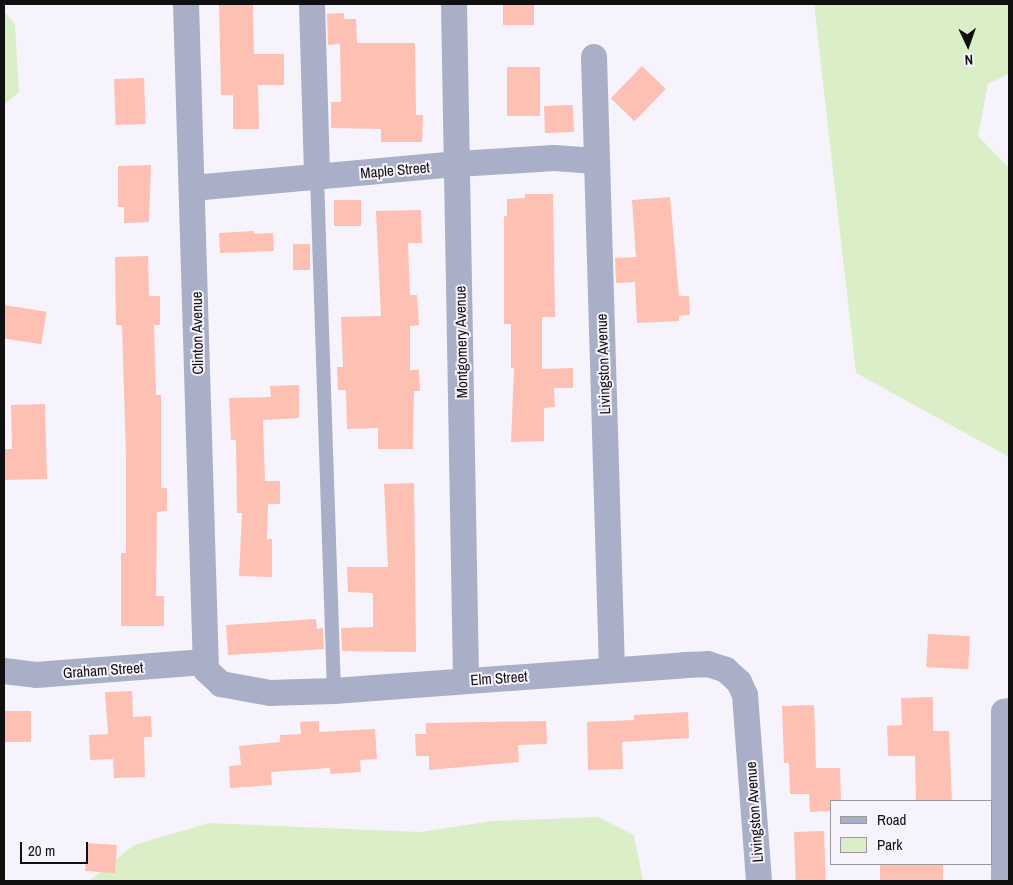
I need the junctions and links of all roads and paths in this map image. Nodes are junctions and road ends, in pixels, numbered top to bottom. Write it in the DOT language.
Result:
graph roads {
  1 [pos="186,4"];
  2 [pos="312,4"];
  3 [pos="454,4"];
  4 [pos="594,57"];
  5 [pos="596,161"];
  6 [pos="458,164"];
  7 [pos="317,178"];
  8 [pos="194,188"];
  9 [pos="204,662"];
  10 [pos="612,670"];
  11 [pos="4,671"];
  12 [pos="466,680"];
  13 [pos="334,691"];
  14 [pos="1009,711"];
  15 [pos="749,744"];
  16 [pos="759,881"];
  17 [pos="1004,881"];
  1 -- 8 [label="street, Clinton Avenue"];
  2 -- 7 [label="street"];
  3 -- 6 [label="street, Montgomery Avenue"];
  4 -- 5 [label="street, Livingston Avenue"];
  5 -- 6 [label="street, Maple Street"];
  5 -- 10 [label="street, Livingston Avenue"];
  6 -- 7 [label="street, Maple Street"];
  6 -- 12 [label="street, Montgomery Avenue"];
  7 -- 8 [label="street, Maple Street"];
  7 -- 13 [label="lane"];
  8 -- 9 [label="street, Clinton Avenue"];
  9 -- 11 [label="street, Graham Street"];
  9 -- 13 [label="street, Elm Street"];
  10 -- 12 [label="street, Elm Street"];
  10 -- 15 [label="street, Elm Street"];
  12 -- 13 [label="street, Elm Street"];
  14 -- 17 [label="street"];
  15 -- 16 [label="street, Livingston Avenue"];
}
